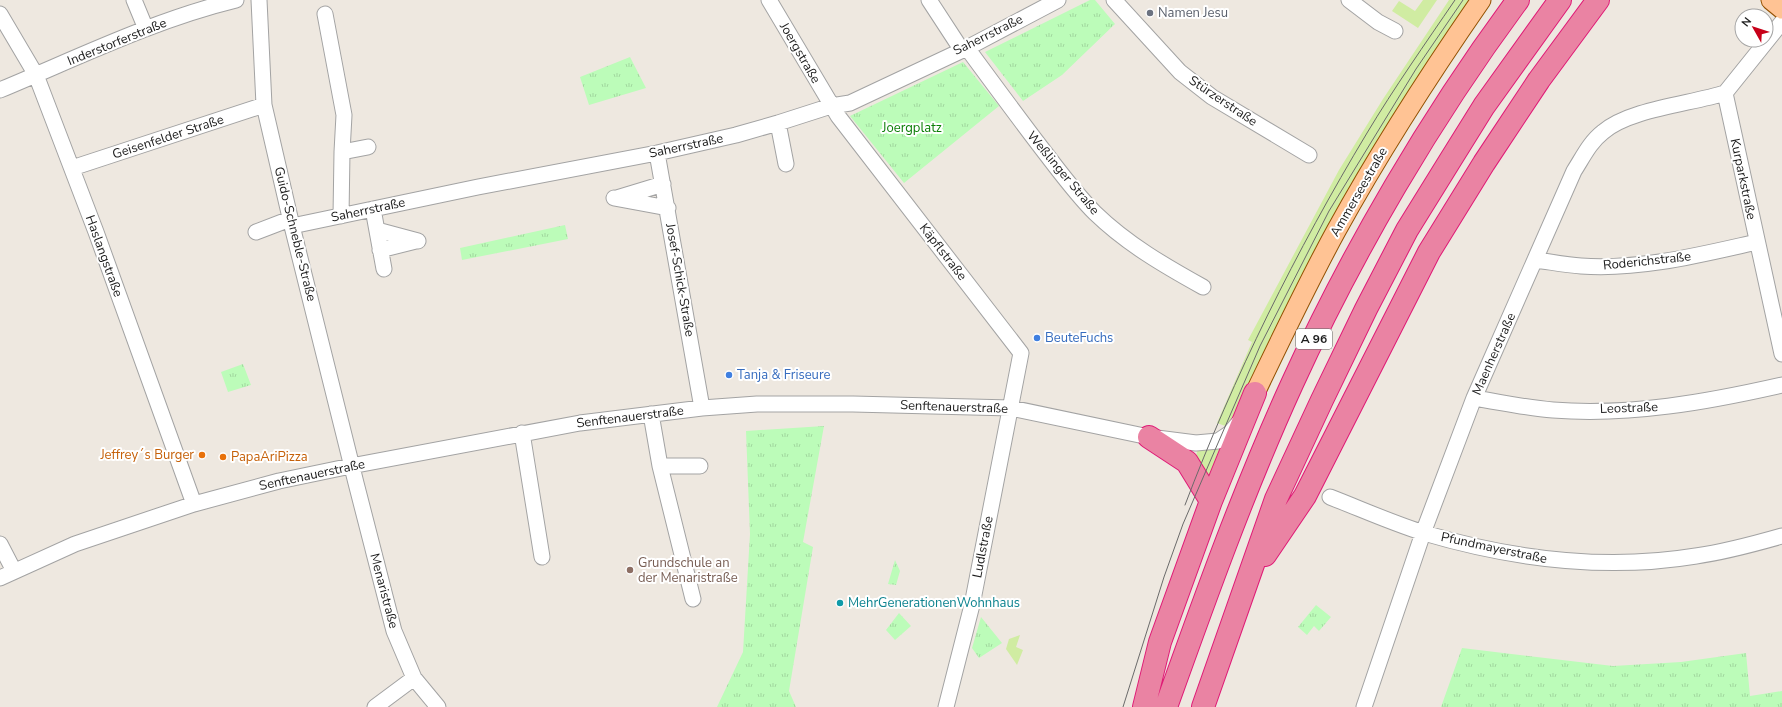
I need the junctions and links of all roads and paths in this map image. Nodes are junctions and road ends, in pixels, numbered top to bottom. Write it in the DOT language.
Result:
graph roads {
  1 [pos="134,0"];
  2 [pos="236,0"];
  3 [pos="259,0"];
  4 [pos="769,0"];
  5 [pos="929,0"];
  6 [pos="1058,0"];
  7 [pos="1114,0"];
  8 [pos="1349,0"];
  9 [pos="1481,0"];
  10 [pos="1518,0"];
  11 [pos="1560,0"];
  12 [pos="1598,0"];
  13 [pos="1771,0"];
  14 [pos="1782,10"];
  15 [pos="0,14"];
  16 [pos="325,14"];
  17 [pos="1782,22"];
  18 [pos="146,29"];
  19 [pos="1395,31"];
  20 [pos="964,48"];
  21 [pos="36,75"];
  22 [pos="0,90"];
  23 [pos="1725,93"];
  24 [pos="264,105"];
  25 [pos="831,106"];
  26 [pos="778,123"];
  27 [pos="368,147"];
  28 [pos="342,152"];
  29 [pos="657,152"];
  30 [pos="1309,155"];
  31 [pos="786,164"];
  32 [pos="72,168"];
  33 [pos="663,184"];
  34 [pos="668,208"];
  35 [pos="373,209"];
  36 [pos="341,216"];
  37 [pos="291,223"];
  38 [pos="377,230"];
  39 [pos="260,232"];
  40 [pos="1757,242"];
  41 [pos="380,250"];
  42 [pos="1536,260"];
  43 [pos="384,269"];
  44 [pos="1203,287"];
  45 [pos="1780,335"];
  46 [pos="1782,354"];
  47 [pos="1782,385"];
  48 [pos="1255,393"];
  49 [pos="1474,398"];
  50 [pos="702,408"];
  51 [pos="1011,408"];
  52 [pos="651,414"];
  53 [pos="522,433"];
  54 [pos="1149,437"];
  55 [pos="351,466"];
  56 [pos="660,466"];
  57 [pos="700,466"];
  58 [pos="1330,497"];
  59 [pos="1211,501"];
  60 [pos="194,504"];
  61 [pos="1423,532"];
  62 [pos="1782,536"];
  63 [pos="0,544"];
  64 [pos="542,557"];
  65 [pos="14,572"];
  66 [pos="0,578"];
  67 [pos="1246,583"];
  68 [pos="693,599"];
  69 [pos="414,678"];
  70 [pos="375,707"];
  71 [pos="438,707"];
  72 [pos="946,707"];
  73 [pos="1144,707"];
  74 [pos="1166,707"];
  75 [pos="1203,707"];
  76 [pos="1364,707"];
  1 -- 18 [label="street"];
  2 -- 18 [label="street, Inderstorferstraße"];
  3 -- 24 [label="street, Guido-Schneble-Straße"];
  4 -- 25 [label="street, Joergstraße"];
  5 -- 20 [label="street, Weßlinger Straße"];
  6 -- 20 [label="street, Saherrstraße"];
  7 -- 30 [label="street, Stürzerstraße"];
  8 -- 19 [label="street"];
  9 -- 48 [label="main road, Ammerseestraße"];
  10 -- 74 [label="highway, A 96"];
  11 -- 67 [label="highway, A 96"];
  12 -- 67 [label="highway"];
  13 -- 14 [label="main road"];
  15 -- 21 [label="street, Haslangstraße"];
  16 -- 28 [label="street"];
  17 -- 23 [label="street"];
  18 -- 21 [label="street, Inderstorferstraße"];
  20 -- 25 [label="street, Saherrstraße"];
  20 -- 44 [label="street, Weßlinger Straße"];
  21 -- 22 [label="street, Inderstorferstraße"];
  21 -- 32 [label="street, Haslangstraße"];
  23 -- 40 [label="street, Kurparkstraße"];
  23 -- 42 [label="street, Maenherstraße"];
  24 -- 32 [label="street, Geisenfelder Straße"];
  24 -- 37 [label="street, Guido-Schneble-Straße"];
  25 -- 26 [label="street, Saherrstraße"];
  25 -- 51 [label="street, Käpflstraße"];
  26 -- 29 [label="street, Saherrstraße"];
  26 -- 31 [label="street"];
  27 -- 28 [label="street"];
  28 -- 36 [label="street"];
  29 -- 33 [label="street, Josef-Schick-Straße"];
  29 -- 35 [label="street, Saherrstraße"];
  32 -- 60 [label="street, Haslangstraße"];
  33 -- 34 [label="street, Josef-Schick-Straße"];
  33 -- 34 [label="street"];
  34 -- 50 [label="street, Josef-Schick-Straße"];
  35 -- 36 [label="street, Saherrstraße"];
  35 -- 38 [label="street"];
  36 -- 37 [label="street, Saherrstraße"];
  37 -- 39 [label="street, Saherrstraße"];
  37 -- 55 [label="street, Guido-Schneble-Straße"];
  38 -- 41 [label="street"];
  38 -- 41 [label="street"];
  40 -- 42 [label="street, Roderichstraße"];
  40 -- 45 [label="street, Kurparkstraße"];
  41 -- 43 [label="street"];
  42 -- 49 [label="street, Maenherstraße"];
  45 -- 46 [label="street, Kurparkstraße"];
  47 -- 49 [label="street, Leostraße"];
  48 -- 54 [label="street, Senftenauerstraße"];
  48 -- 59 [label="highway"];
  49 -- 61 [label="street, Maenherstraße"];
  50 -- 51 [label="street, Senftenauerstraße"];
  50 -- 52 [label="street, Senftenauerstraße"];
  51 -- 54 [label="street, Senftenauerstraße"];
  51 -- 72 [label="street, Ludlstraße"];
  52 -- 53 [label="street, Senftenauerstraße"];
  52 -- 56 [label="street"];
  53 -- 55 [label="street, Senftenauerstraße"];
  53 -- 64 [label="street"];
  54 -- 59 [label="highway"];
  55 -- 60 [label="street, Senftenauerstraße"];
  55 -- 69 [label="street, Menaristraße"];
  56 -- 57 [label="street"];
  56 -- 68 [label="street"];
  58 -- 61 [label="street, Pfundmayerstraße"];
  59 -- 73 [label="highway"];
  60 -- 65 [label="street, Senftenauerstraße"];
  61 -- 62 [label="street, Pfundmayerstraße"];
  61 -- 76 [label="street, Maenherstraße"];
  63 -- 65 [label="street"];
  65 -- 66 [label="street, Senftenauerstraße"];
  67 -- 75 [label="highway, A 96"];
  69 -- 70 [label="street"];
  69 -- 71 [label="street, Menaristraße"];
}
